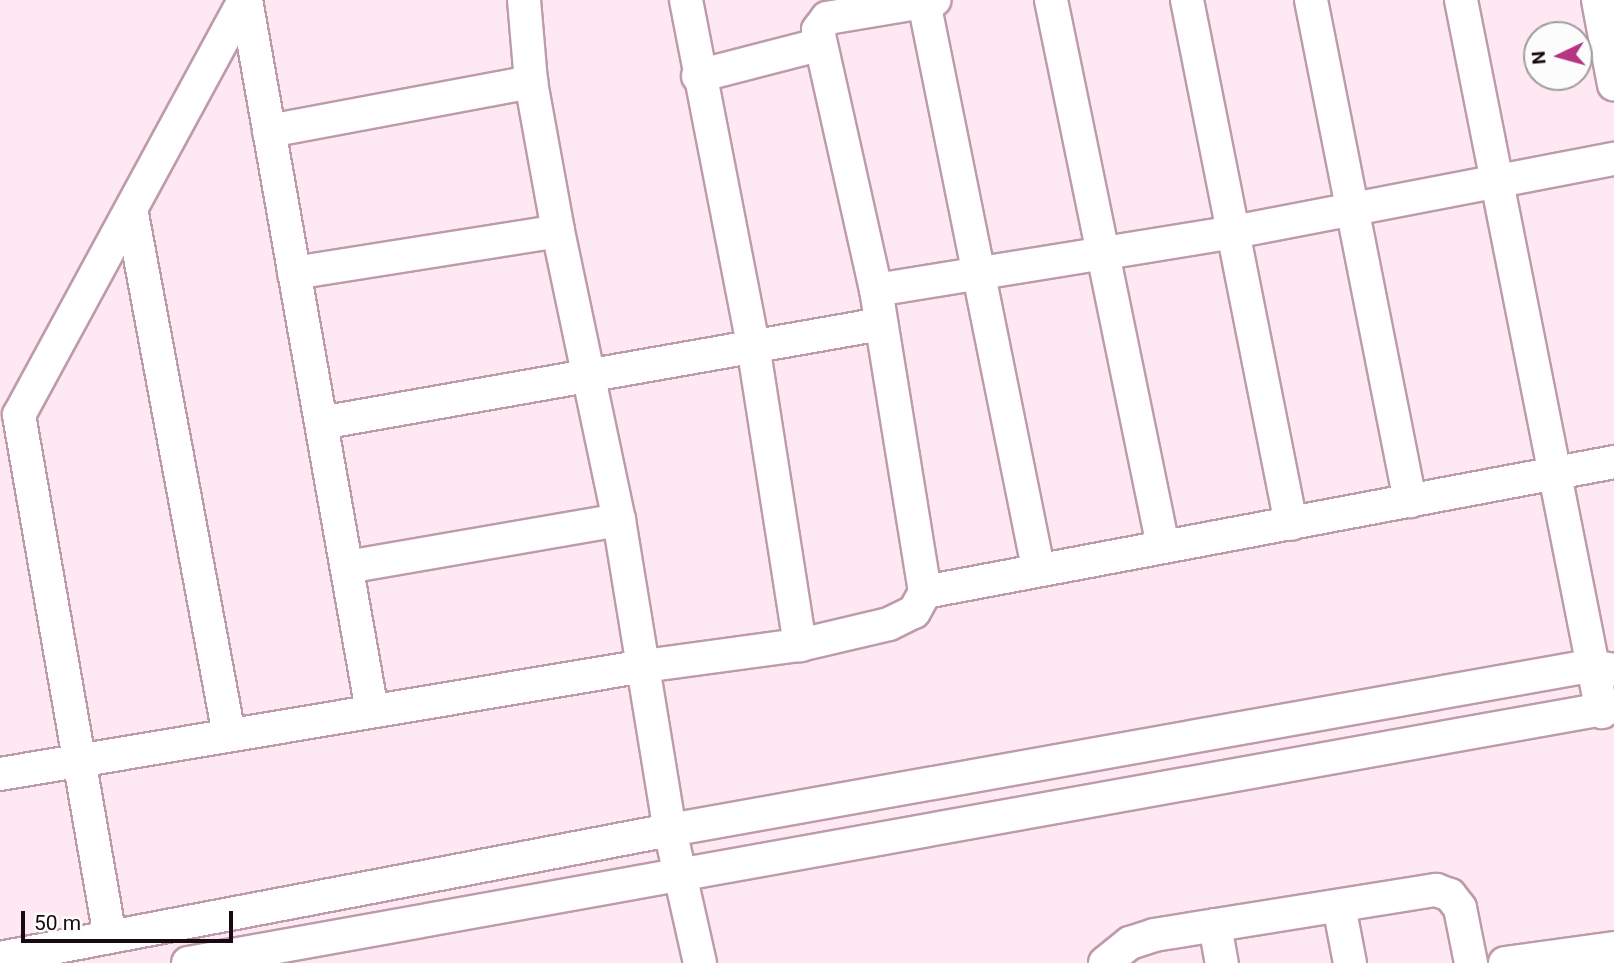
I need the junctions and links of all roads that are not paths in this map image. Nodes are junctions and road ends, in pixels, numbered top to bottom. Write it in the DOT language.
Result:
graph roads {
  1 [pos="245,0"];
  2 [pos="524,0"];
  3 [pos="686,0"];
  4 [pos="1051,0"];
  5 [pos="1187,0"];
  6 [pos="1311,0"];
  7 [pos="1461,0"];
  8 [pos="1598,0"];
  9 [pos="929,1"];
  10 [pos="818,45"];
  11 [pos="698,76"];
  12 [pos="531,82"];
  13 [pos="1614,85"];
  14 [pos="270,131"];
  15 [pos="1614,159"];
  16 [pos="1494,182"];
  17 [pos="1349,212"];
  18 [pos="132,214"];
  19 [pos="558,231"];
  20 [pos="1234,232"];
  21 [pos="1101,254"];
  22 [pos="295,273"];
  23 [pos="977,276"];
  24 [pos="876,290"];
  25 [pos="881,324"];
  26 [pos="753,345"];
  27 [pos="589,375"];
  28 [pos="321,423"];
  29 [pos="1614,462"];
  30 [pos="1553,472"];
  31 [pos="1410,501"];
  32 [pos="619,520"];
  33 [pos="1291,524"];
  34 [pos="1163,546"];
  35 [pos="347,567"];
  36 [pos="1038,568"];
  37 [pos="925,592"];
  38 [pos="800,645"];
  39 [pos="644,666"];
  40 [pos="1601,668"];
  41 [pos="1608,709"];
  42 [pos="372,711"];
  43 [pos="229,736"];
  44 [pos="81,760"];
  45 [pos="0,774"];
  46 [pos="670,830"];
  47 [pos="679,878"];
  48 [pos="1339,906"];
  49 [pos="1215,925"];
  50 [pos="110,937"];
  51 [pos="72,954"];
  52 [pos="1600,954"];
  53 [pos="0,958"];
  54 [pos="188,963"];
  55 [pos="700,963"];
  56 [pos="1105,963"];
  57 [pos="1222,963"];
  58 [pos="1350,963"];
  59 [pos="1471,963"];
  60 [pos="1505,963"];
  1 -- 14 [label="street"];
  1 -- 18 [label="street"];
  2 -- 12 [label="street"];
  3 -- 11 [label="street"];
  4 -- 21 [label="street"];
  5 -- 20 [label="street"];
  6 -- 17 [label="street"];
  7 -- 16 [label="street"];
  8 -- 13 [label="street"];
  9 -- 10 [label="street"];
  9 -- 23 [label="street"];
  10 -- 11 [label="street"];
  10 -- 24 [label="street"];
  11 -- 26 [label="street"];
  12 -- 14 [label="street"];
  12 -- 19 [label="street"];
  14 -- 22 [label="street"];
  15 -- 16 [label="street"];
  16 -- 17 [label="street"];
  16 -- 30 [label="street"];
  17 -- 20 [label="street"];
  17 -- 31 [label="street"];
  18 -- 43 [label="street"];
  18 -- 44 [label="street"];
  19 -- 22 [label="street"];
  19 -- 27 [label="street"];
  20 -- 21 [label="street"];
  20 -- 33 [label="street"];
  21 -- 23 [label="street"];
  21 -- 34 [label="street"];
  22 -- 28 [label="street"];
  23 -- 24 [label="street"];
  23 -- 36 [label="street"];
  24 -- 25 [label="street"];
  25 -- 26 [label="street"];
  25 -- 37 [label="street"];
  26 -- 27 [label="street"];
  26 -- 38 [label="street"];
  27 -- 28 [label="street"];
  27 -- 32 [label="street"];
  28 -- 35 [label="street"];
  29 -- 30 [label="street"];
  30 -- 31 [label="street"];
  30 -- 40 [label="street"];
  31 -- 33 [label="street"];
  32 -- 35 [label="street"];
  32 -- 39 [label="street"];
  33 -- 34 [label="street"];
  34 -- 36 [label="street"];
  35 -- 42 [label="street"];
  36 -- 37 [label="street"];
  37 -- 38 [label="street"];
  38 -- 39 [label="street"];
  39 -- 42 [label="street"];
  39 -- 46 [label="street"];
  40 -- 41 [label="street"];
  40 -- 46 [label="street"];
  41 -- 47 [label="street"];
  42 -- 43 [label="street"];
  43 -- 44 [label="street"];
  44 -- 45 [label="street"];
  44 -- 50 [label="street"];
  46 -- 47 [label="street"];
  46 -- 50 [label="street"];
  47 -- 54 [label="street"];
  47 -- 55 [label="street"];
  48 -- 49 [label="street"];
  48 -- 58 [label="street"];
  48 -- 59 [label="street"];
  49 -- 56 [label="street"];
  49 -- 57 [label="street"];
  50 -- 51 [label="street"];
  51 -- 53 [label="street"];
  52 -- 60 [label="street"];
}
